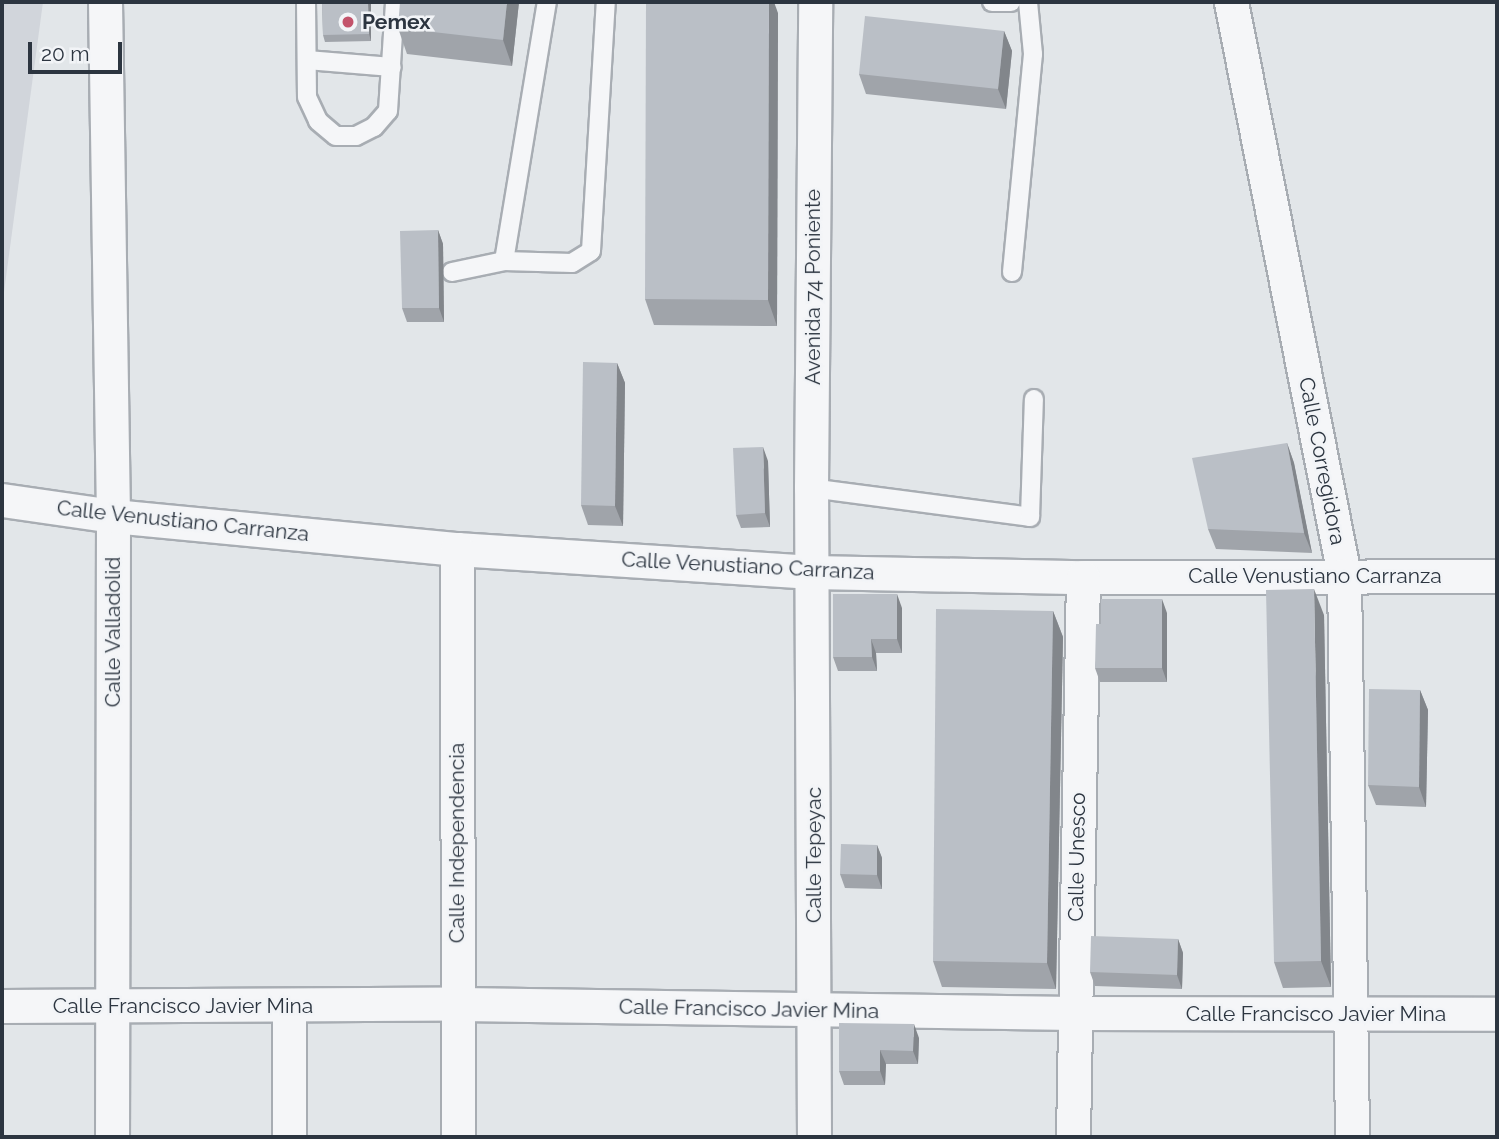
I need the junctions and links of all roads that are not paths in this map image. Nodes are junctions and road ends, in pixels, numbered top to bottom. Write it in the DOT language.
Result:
graph roads {
  1 [pos="105,2"];
  2 [pos="306,2"];
  3 [pos="395,2"];
  4 [pos="547,2"];
  5 [pos="606,2"];
  6 [pos="815,2"];
  7 [pos="992,2"];
  8 [pos="1011,2"];
  9 [pos="1028,2"];
  10 [pos="1231,2"];
  11 [pos="307,60"];
  12 [pos="392,67"];
  13 [pos="504,261"];
  14 [pos="452,272"];
  15 [pos="1012,272"];
  16 [pos="1034,399"];
  17 [pos="811,488"];
  18 [pos="2,500"];
  19 [pos="113,516"];
  20 [pos="457,548"];
  21 [pos="812,572"];
  22 [pos="1344,575"];
  23 [pos="1497,576"];
  24 [pos="1083,577"];
  25 [pos="458,1004"];
  26 [pos="289,1005"];
  27 [pos="2,1006"];
  28 [pos="111,1007"];
  29 [pos="815,1010"];
  30 [pos="1074,1013"];
  31 [pos="1350,1014"];
  32 [pos="1497,1014"];
  33 [pos="112,1137"];
  34 [pos="289,1137"];
  35 [pos="458,1137"];
  36 [pos="814,1137"];
  37 [pos="1073,1137"];
  38 [pos="1352,1137"];
  1 -- 19 [label="street, Calle Valladolid"];
  2 -- 11 [label="lane"];
  3 -- 12 [label="lane"];
  4 -- 13 [label="lane"];
  5 -- 13 [label="lane"];
  6 -- 17 [label="street, Avenida 74 Poniente"];
  7 -- 8 [label="lane"];
  9 -- 15 [label="lane"];
  10 -- 22 [label="street, Calle Corregidora"];
  11 -- 12 [label="lane"];
  11 -- 12 [label="lane"];
  13 -- 14 [label="lane"];
  16 -- 17 [label="lane"];
  17 -- 21 [label="street, Avenida 74 Poniente"];
  18 -- 19 [label="street, Calle Venustiano Carranza"];
  19 -- 20 [label="street, Calle Venustiano Carranza"];
  19 -- 28 [label="street, Calle Valladolid"];
  20 -- 21 [label="street, Calle Venustiano Carranza"];
  20 -- 25 [label="street, Calle Independencia"];
  21 -- 24 [label="street, Calle Venustiano Carranza"];
  21 -- 29 [label="street, Calle Tepeyac"];
  22 -- 23 [label="street, Calle Venustiano Carranza"];
  22 -- 24 [label="street, Calle Venustiano Carranza"];
  22 -- 31 [label="street, Calle Corregidora"];
  24 -- 30 [label="street, Calle Unesco"];
  25 -- 26 [label="street, Calle Francisco Javier Mina"];
  25 -- 29 [label="street, Calle Francisco Javier Mina"];
  25 -- 35 [label="street, Calle Independencia"];
  26 -- 28 [label="street, Calle Francisco Javier Mina"];
  26 -- 34 [label="street"];
  27 -- 28 [label="street, Calle Francisco Javier Mina"];
  28 -- 33 [label="street, Calle Valladolid"];
  29 -- 30 [label="street, Calle Francisco Javier Mina"];
  29 -- 36 [label="street, Calle Tepeyac"];
  30 -- 31 [label="street, Calle Francisco Javier Mina"];
  30 -- 37 [label="street, Calle Unesco"];
  31 -- 32 [label="street, Calle Francisco Javier Mina"];
  31 -- 38 [label="street, Calle Corregidora"];
}
